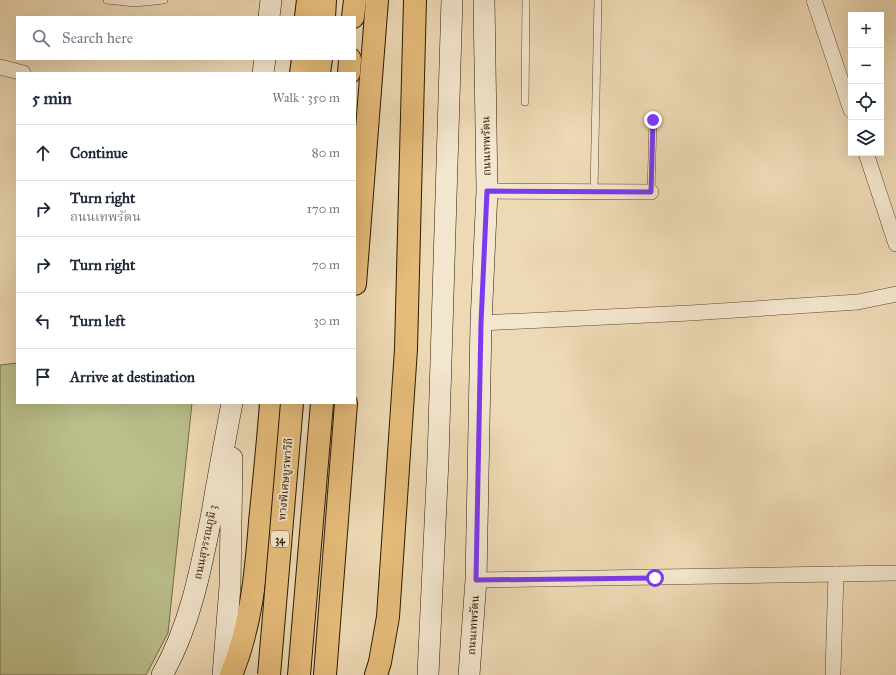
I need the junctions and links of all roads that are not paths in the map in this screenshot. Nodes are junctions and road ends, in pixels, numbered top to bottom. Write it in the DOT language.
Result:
graph roads {
  1 [pos="107,0"];
  2 [pos="164,0"];
  3 [pos="271,0"];
  4 [pos="308,0"];
  5 [pos="322,0"];
  6 [pos="326,0"];
  7 [pos="355,0"];
  8 [pos="377,0"];
  9 [pos="415,0"];
  10 [pos="452,0"];
  11 [pos="484,0"];
  12 [pos="526,0"];
  13 [pos="598,0"];
  14 [pos="814,0"];
  15 [pos="269,16"];
  16 [pos="306,16"];
  17 [pos="320,16"];
  18 [pos="324,16"];
  19 [pos="354,16"];
  20 [pos="264,60"];
  21 [pos="303,60"];
  22 [pos="317,60"];
  23 [pos="320,60"];
  24 [pos="350,60"];
  25 [pos="0,67"];
  26 [pos="19,72"];
  27 [pos="263,72"];
  28 [pos="301,72"];
  29 [pos="316,72"];
  30 [pos="319,72"];
  31 [pos="349,72"];
  32 [pos="848,101"];
  33 [pos="525,102"];
  34 [pos="653,120"];
  35 [pos="867,156"];
  36 [pos="487,191"];
  37 [pos="594,191"];
  38 [pos="651,192"];
  39 [pos="896,244"];
  40 [pos="356,271"];
  41 [pos="896,294"];
  42 [pos="481,323"];
  43 [pos="233,404"];
  44 [pos="233,404"];
  45 [pos="271,404"];
  46 [pos="291,404"];
  47 [pos="322,404"];
  48 [pos="346,404"];
  49 [pos="896,573"];
  50 [pos="836,574"];
  51 [pos="476,580"];
  52 [pos="833,672"];
  53 [pos="162,675"];
  54 [pos="223,675"];
  55 [pos="231,675"];
  56 [pos="269,675"];
  57 [pos="299,675"];
  58 [pos="325,675"];
  59 [pos="376,675"];
  60 [pos="428,675"];
  61 [pos="469,675"];
  1 -- 2 [label="lane"];
  3 -- 15 [label="main road"];
  4 -- 16 [label="highway"];
  5 -- 17 [label="highway"];
  6 -- 18 [label="highway"];
  7 -- 19 [label="highway"];
  8 -- 40 [label="highway"];
  9 -- 59 [label="highway"];
  10 -- 60 [label="main road"];
  11 -- 36 [label="main road, ถนนเทพรัตน"];
  12 -- 33 [label="lane"];
  13 -- 37 [label="lane"];
  14 -- 32 [label="street"];
  20 -- 27 [label="main road"];
  21 -- 28 [label="highway"];
  22 -- 29 [label="highway"];
  23 -- 30 [label="highway"];
  24 -- 31 [label="highway"];
  25 -- 26 [label="street"];
  34 -- 38 [label="lane"];
  35 -- 39 [label="street"];
  36 -- 37 [label="street"];
  36 -- 42 [label="main road, ถนนเทพรัตน"];
  37 -- 38 [label="street"];
  41 -- 42 [label="street"];
  42 -- 51 [label="main road, ถนนเทพรัตน"];
  43 -- 53 [label="main road, ถนนสุวรรณภูมิ 3"];
  44 -- 54 [label="main road"];
  45 -- 55 [label="highway"];
  46 -- 56 [label="highway, ทางพิเศษบูรพาวิถี, bridge"];
  47 -- 57 [label="highway"];
  48 -- 58 [label="highway"];
  49 -- 50 [label="street"];
  50 -- 51 [label="street"];
  50 -- 52 [label="street"];
  51 -- 61 [label="main road, ถนนเทพรัตน"];
}
